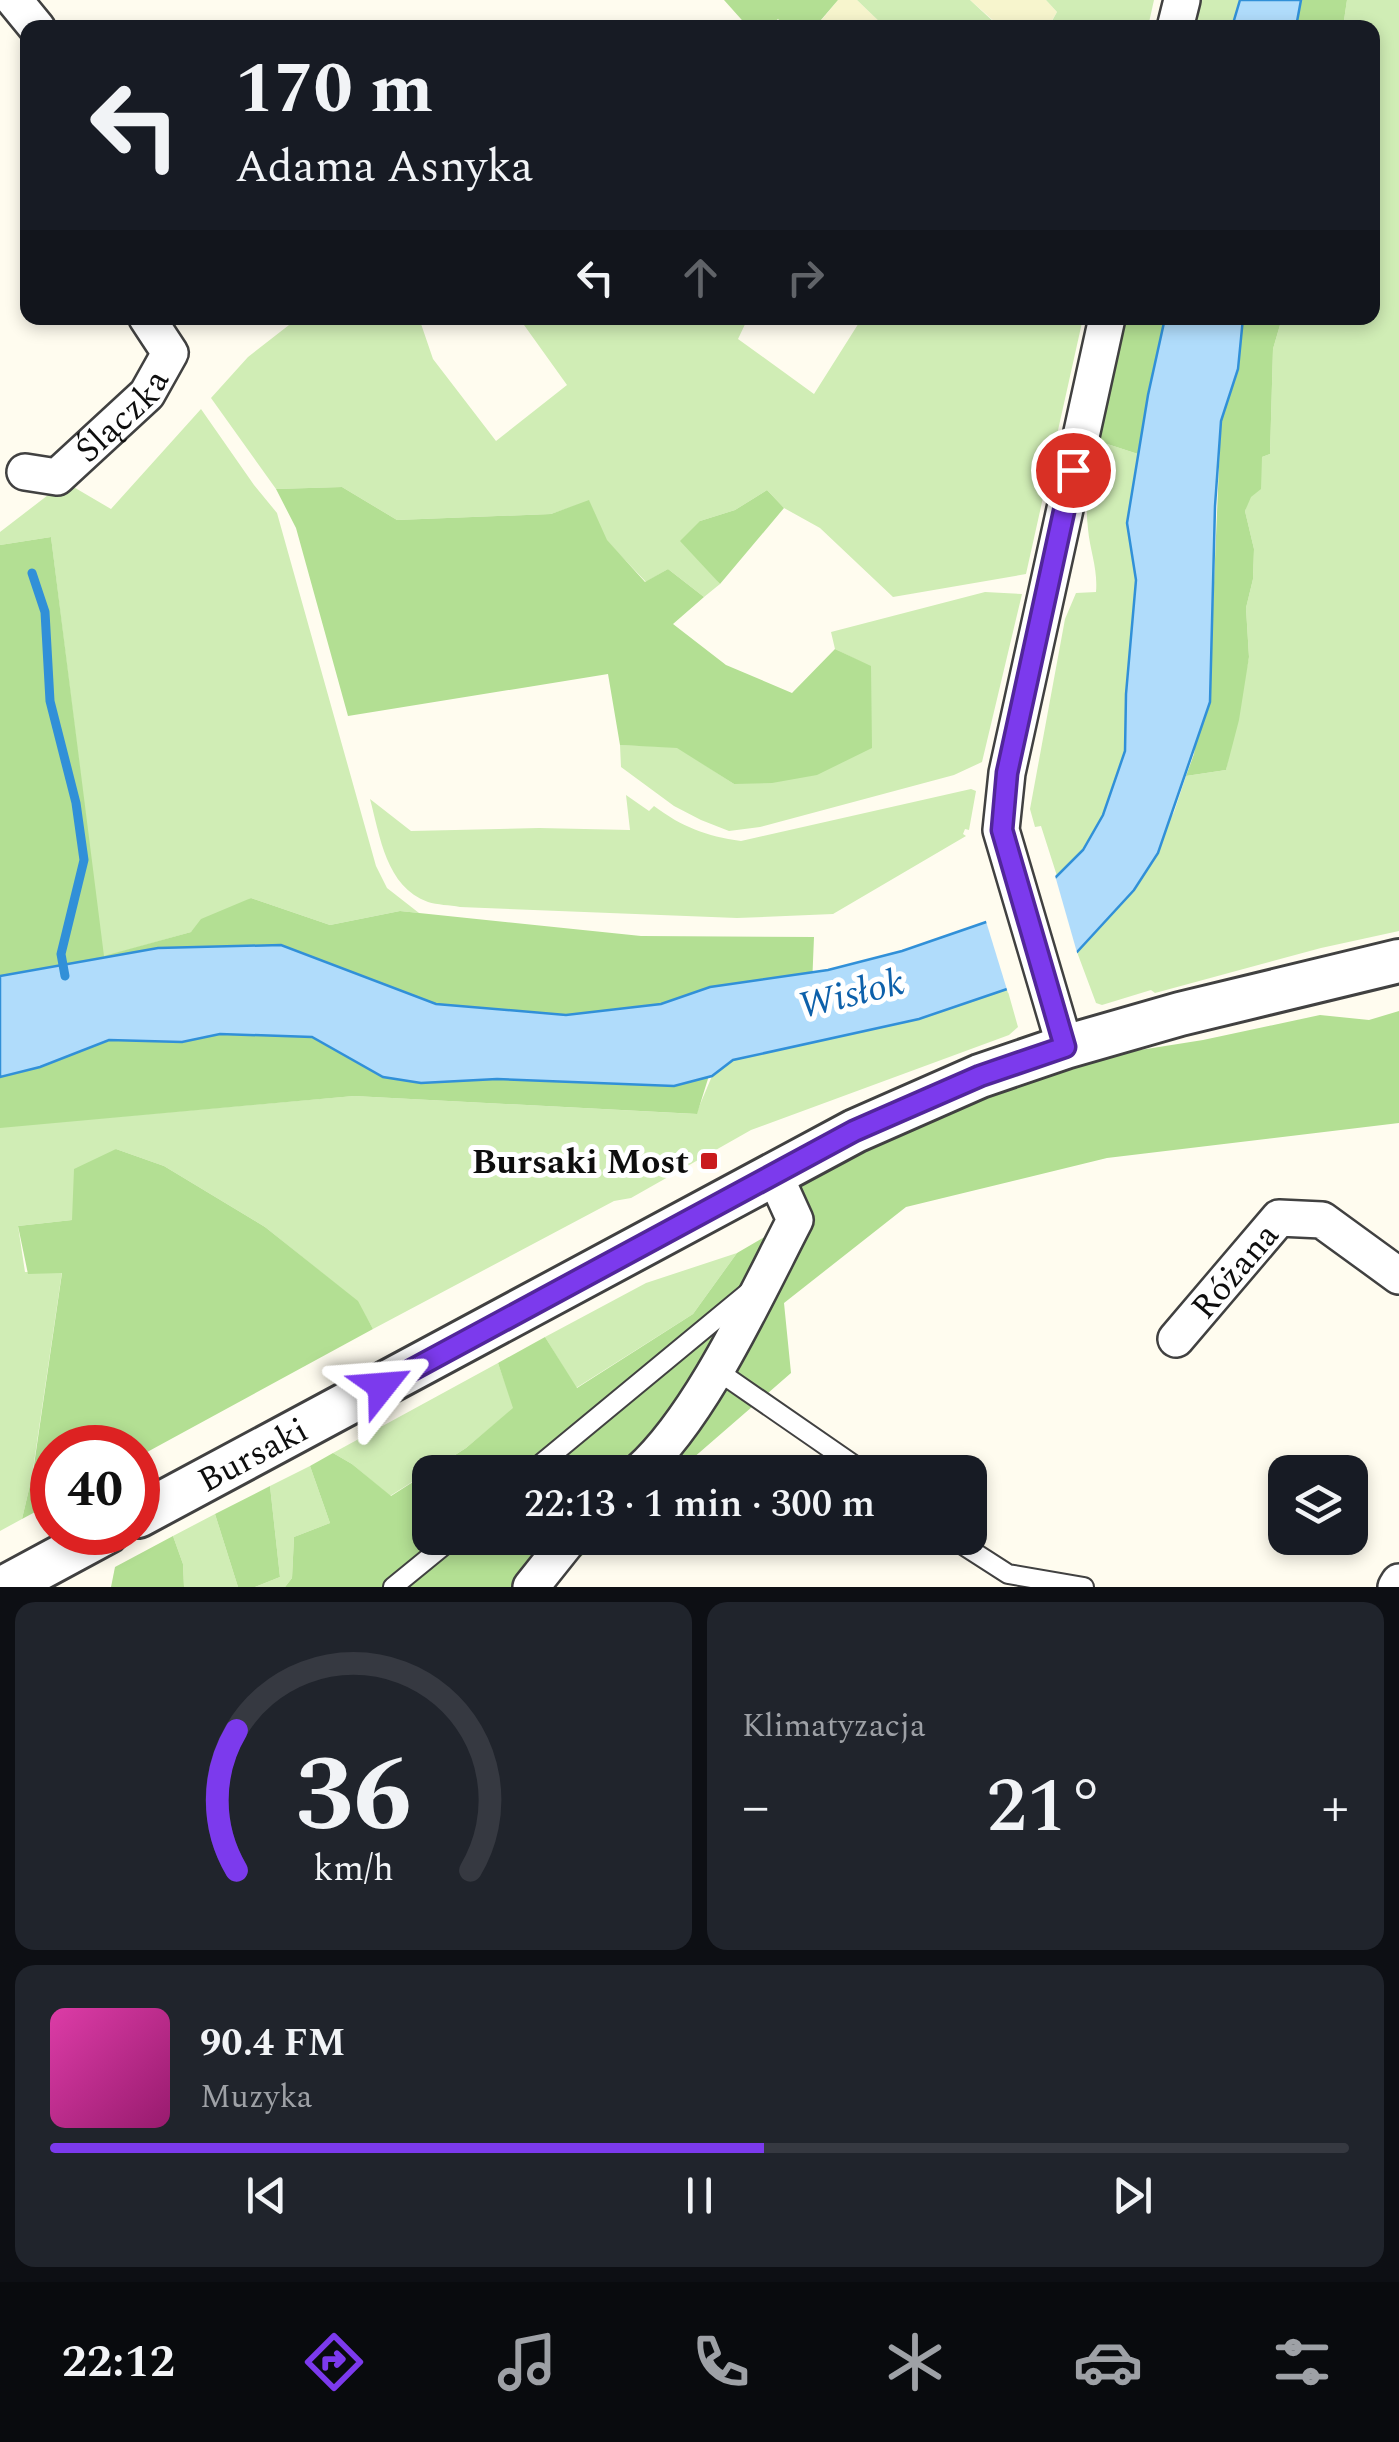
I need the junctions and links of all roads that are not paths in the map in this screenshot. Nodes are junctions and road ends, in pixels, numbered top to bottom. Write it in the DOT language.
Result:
graph roads {
  1 [pos="14,0"];
  2 [pos="30,20"];
  3 [pos="151,325"];
  4 [pos="1105,325"];
  5 [pos="25,472"];
  6 [pos="1399,961"];
  7 [pos="1060,1032"];
  8 [pos="774,1176"];
  9 [pos="1399,1276"];
  10 [pos="764,1279"];
  11 [pos="1176,1339"];
  12 [pos="716,1369"];
  13 [pos="552,1455"];
  14 [pos="659,1455"];
  15 [pos="840,1455"];
  16 [pos="160,1504"];
  17 [pos="64,1555"];
  18 [pos="433,1555"];
  19 [pos="556,1555"];
  20 [pos="978,1555"];
  21 [pos="4,1587"];
  22 [pos="394,1587"];
  23 [pos="531,1587"];
  24 [pos="1084,1587"];
  1 -- 2 [label="street"];
  3 -- 5 [label="street, Ślączka"];
  4 -- 7 [label="street"];
  6 -- 7 [label="street, Bursaki"];
  7 -- 8 [label="street, Bursaki"];
  8 -- 10 [label="street"];
  8 -- 16 [label="street, Bursaki"];
  9 -- 11 [label="street, Różana"];
  10 -- 12 [label="street"];
  10 -- 13 [label="lane"];
  12 -- 14 [label="street"];
  12 -- 15 [label="lane"];
  17 -- 21 [label="street"];
  18 -- 22 [label="lane"];
  19 -- 23 [label="street"];
  20 -- 24 [label="lane"];
}
